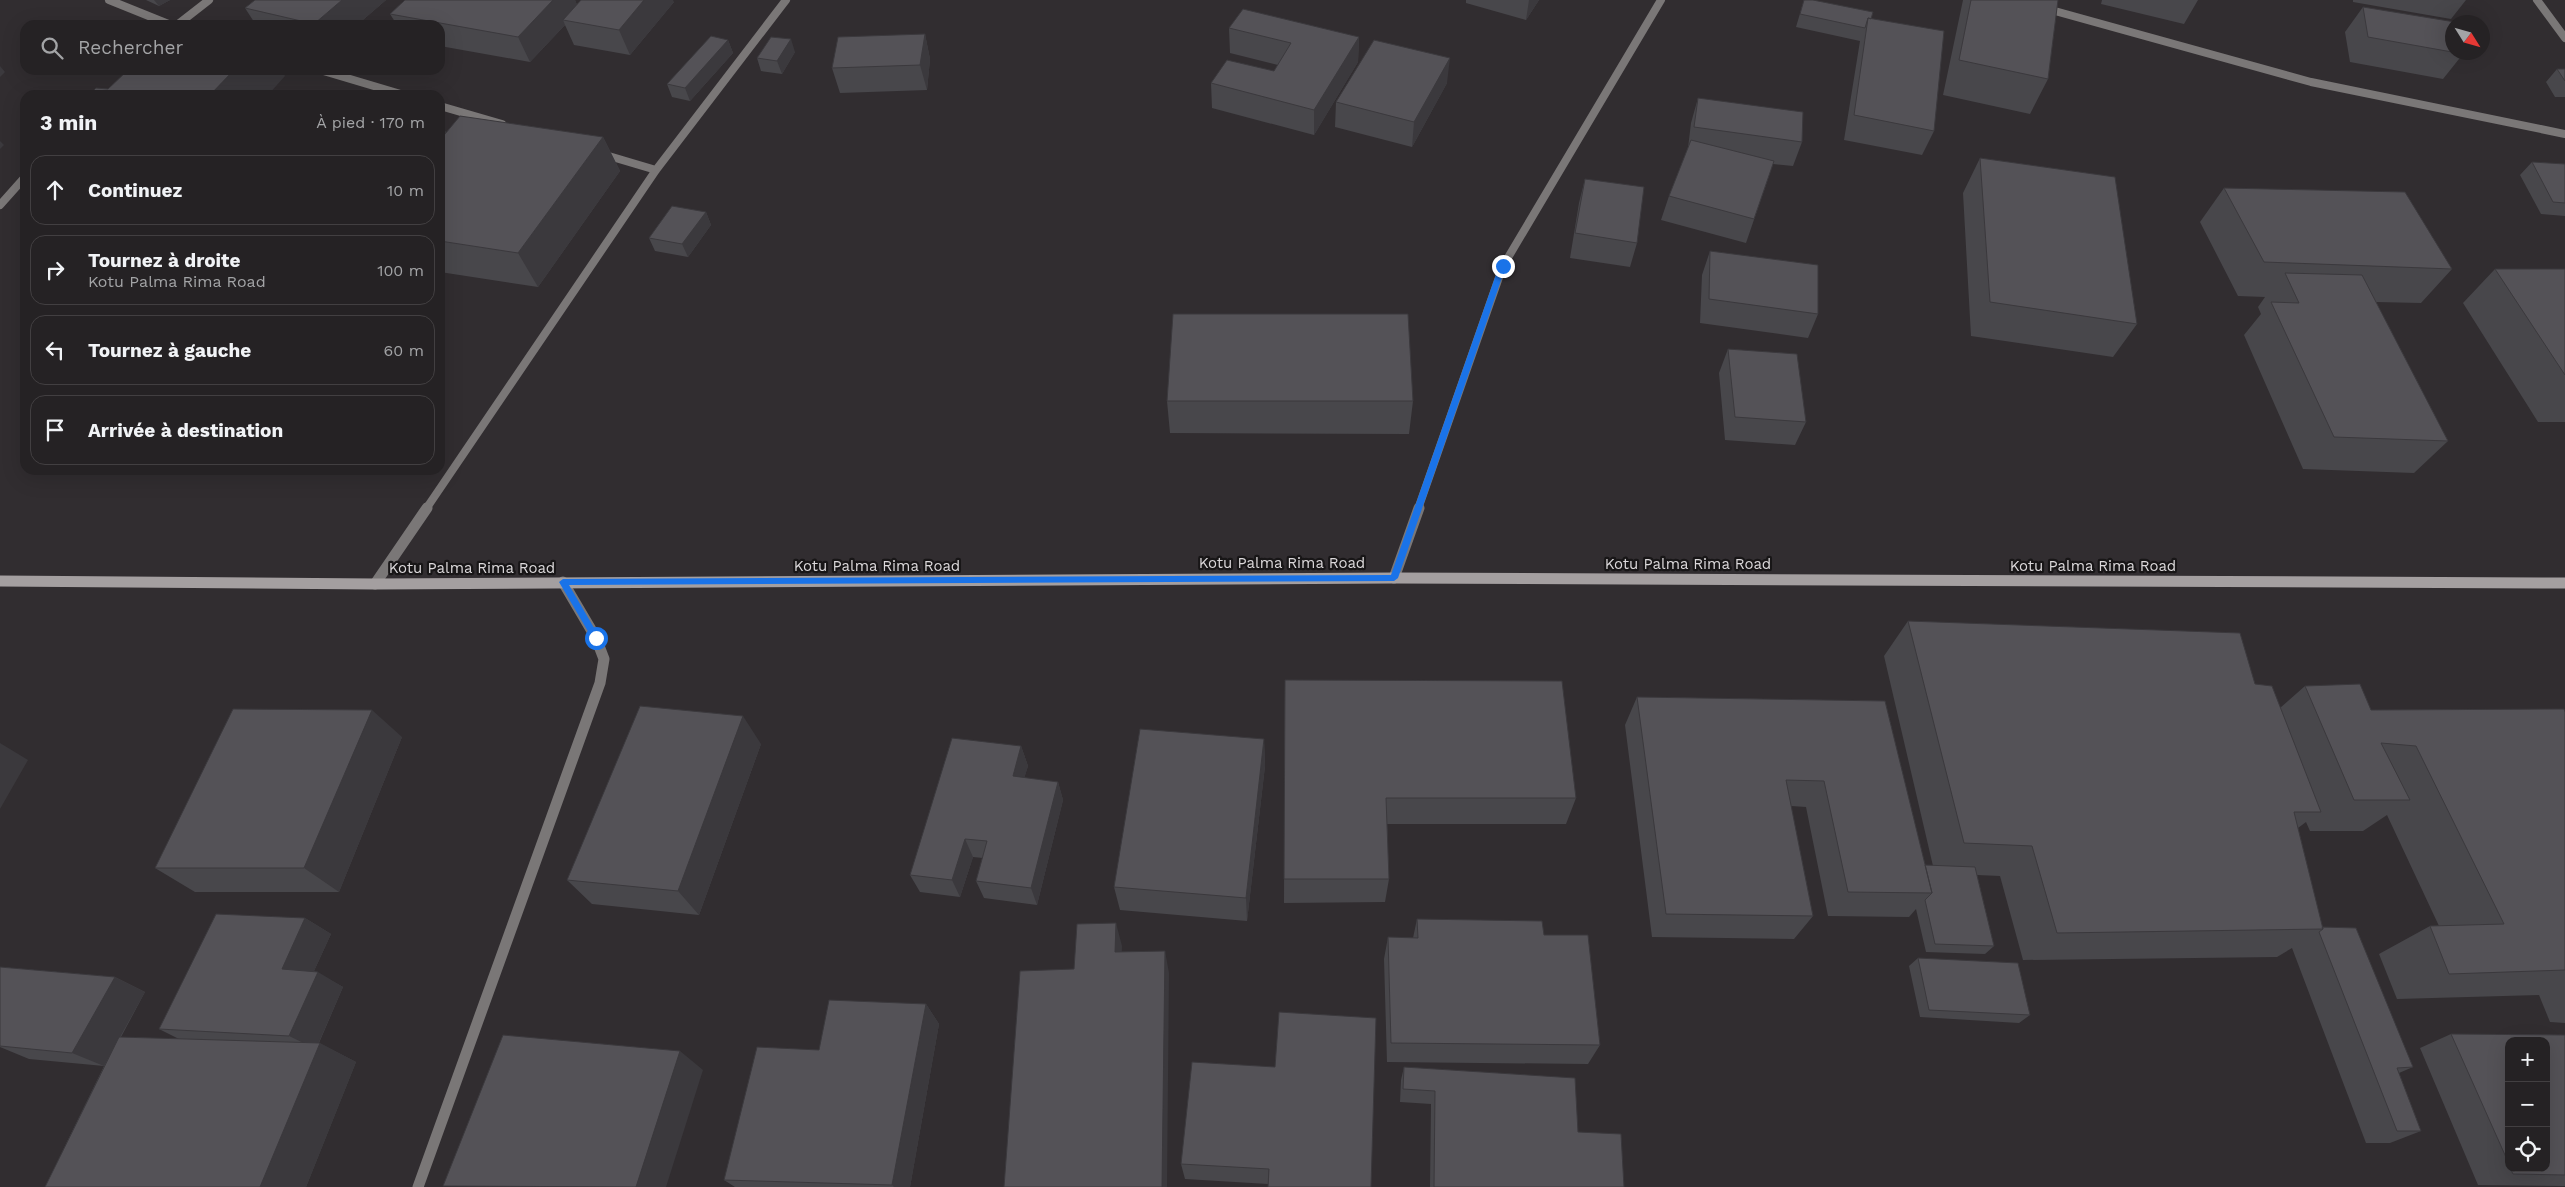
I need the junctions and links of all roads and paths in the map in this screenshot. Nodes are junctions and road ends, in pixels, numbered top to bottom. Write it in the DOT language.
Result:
graph roads {
  1 [pos="108,0"];
  2 [pos="209,0"];
  3 [pos="786,0"];
  4 [pos="1661,0"];
  5 [pos="2537,0"];
  6 [pos="2036,6"];
  7 [pos="158,20"];
  8 [pos="183,20"];
  9 [pos="2565,38"];
  10 [pos="337,75"];
  11 [pos="387,90"];
  12 [pos="445,107"];
  13 [pos="515,128"];
  14 [pos="2565,134"];
  15 [pos="590,150"];
  16 [pos="656,170"];
  17 [pos="20,183"];
  18 [pos="0,205"];
  19 [pos="1394,578"];
  20 [pos="0,581"];
  21 [pos="563,582"];
  22 [pos="2565,583"];
  23 [pos="375,584"];
  24 [pos="418,1187"];
  1 -- 7 [label="street"];
  2 -- 8 [label="street"];
  3 -- 16 [label="street"];
  4 -- 19 [label="street"];
  5 -- 9 [label="street"];
  6 -- 14 [label="street"];
  10 -- 11 [label="street"];
  12 -- 13 [label="street"];
  15 -- 16 [label="street"];
  16 -- 23 [label="street"];
  17 -- 18 [label="street"];
  19 -- 21 [label="street, Kotu Palma Rima Road"];
  19 -- 22 [label="street, Kotu Palma Rima Road"];
  20 -- 23 [label="street, Kotu Palma Rima Road"];
  21 -- 23 [label="street, Kotu Palma Rima Road"];
  21 -- 24 [label="street"];
}
